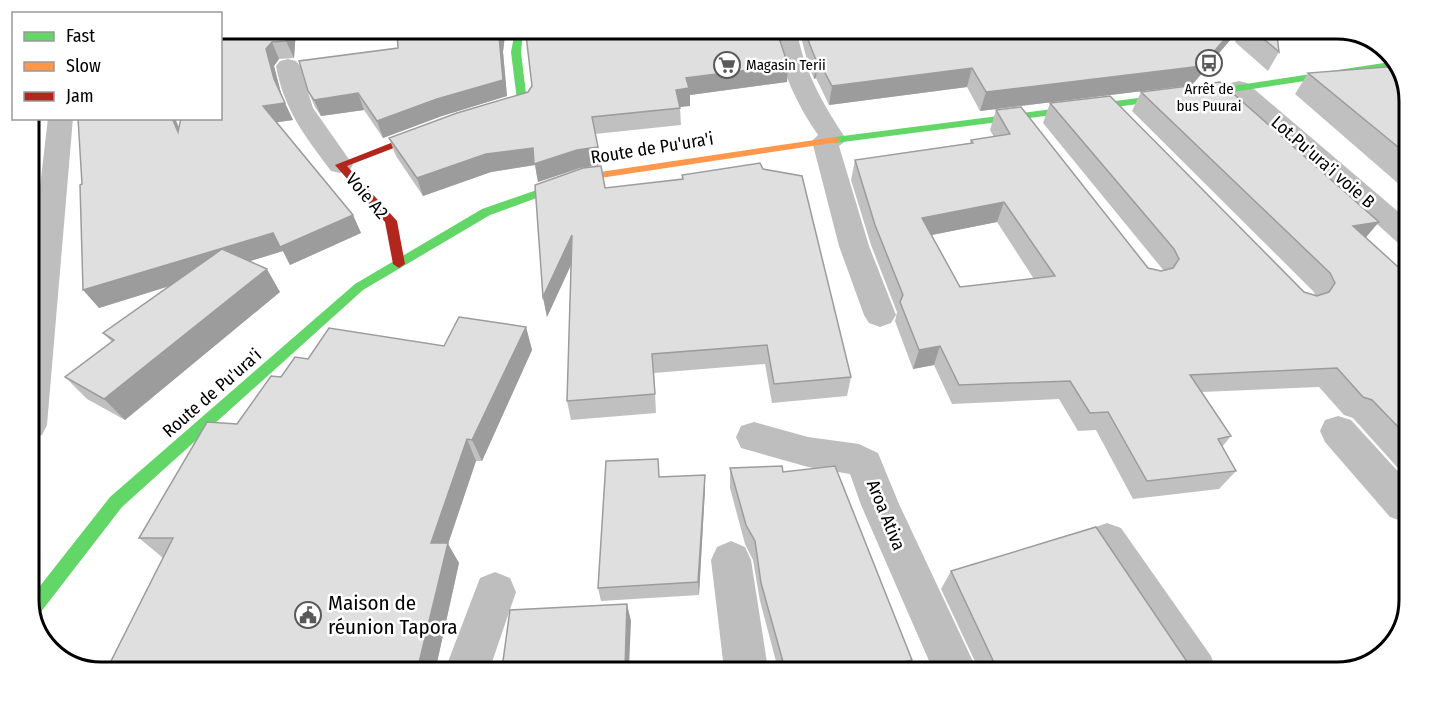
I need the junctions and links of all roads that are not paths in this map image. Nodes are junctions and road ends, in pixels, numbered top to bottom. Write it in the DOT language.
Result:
graph roads {
  1 [pos="518,39"];
  2 [pos="786,39"];
  3 [pos="288,66"];
  4 [pos="1388,66"];
  5 [pos="1239,88"];
  6 [pos="1109,105"];
  7 [pos="1021,116"];
  8 [pos="472,117"];
  9 [pos="61,120"];
  10 [pos="452,123"];
  11 [pos="1133,128"];
  12 [pos="830,140"];
  13 [pos="1043,144"];
  14 [pos="340,165"];
  15 [pos="1399,228"];
  16 [pos="399,264"];
  17 [pos="880,315"];
  18 [pos="39,329"];
  19 [pos="1338,431"];
  20 [pos="754,437"];
  21 [pos="1399,499"];
  22 [pos="1107,541"];
  23 [pos="731,560"];
  24 [pos="495,592"];
  25 [pos="39,595"];
  26 [pos="470,662"];
  27 [pos="745,662"];
  28 [pos="951,662"];
  29 [pos="1188,662"];
  1 -- 8 [label="main road"];
  2 -- 12 [label="street"];
  3 -- 14 [label="street, Voie A2"];
  4 -- 5 [label="main road, Route de Pu'ura'i"];
  5 -- 6 [label="main road, Route de Pu'ura'i"];
  5 -- 15 [label="street, Lot.Pu'ura'i voie B"];
  6 -- 7 [label="main road, Route de Pu'ura'i"];
  6 -- 11 [label="street"];
  7 -- 12 [label="main road, Route de Pu'ura'i"];
  7 -- 13 [label="street"];
  9 -- 18 [label="street"];
  10 -- 14 [label="main road, Voie A2"];
  12 -- 16 [label="main road, Route de Pu'ura'i"];
  12 -- 17 [label="street"];
  14 -- 16 [label="main road, Voie A2"];
  16 -- 25 [label="main road, Route de Pu'ura'i"];
  19 -- 21 [label="street"];
  20 -- 28 [label="street, Aroa Ativa"];
  22 -- 29 [label="street"];
  23 -- 27 [label="street"];
  24 -- 26 [label="street"];
}
